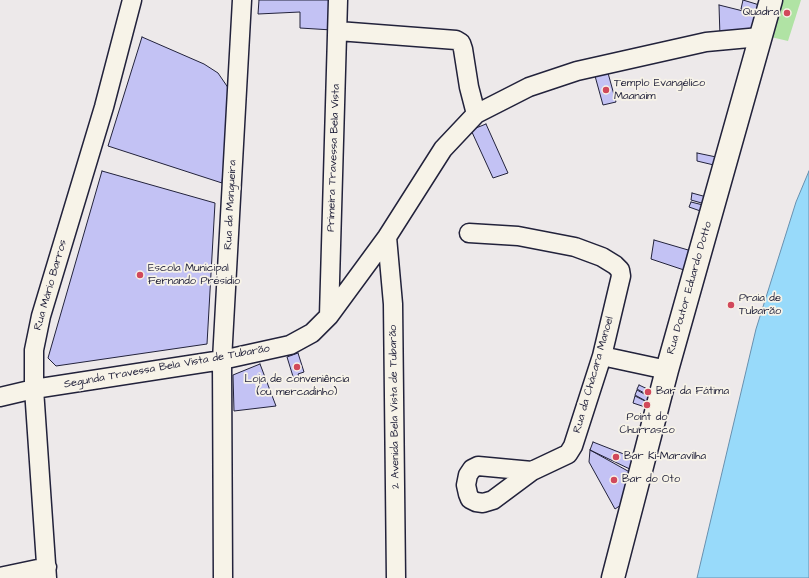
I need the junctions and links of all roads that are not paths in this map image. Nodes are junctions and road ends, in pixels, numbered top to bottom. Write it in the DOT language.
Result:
graph roads {
  1 [pos="132,0"];
  2 [pos="242,0"];
  3 [pos="338,0"];
  4 [pos="771,0"];
  5 [pos="338,31"];
  6 [pos="760,36"];
  7 [pos="476,114"];
  8 [pos="469,233"];
  9 [pos="387,237"];
  10 [pos="329,316"];
  11 [pos="602,356"];
  12 [pos="222,360"];
  13 [pos="667,370"];
  14 [pos="34,389"];
  15 [pos="0,397"];
  16 [pos="532,471"];
  17 [pos="47,573"];
  18 [pos="0,577"];
  19 [pos="223,578"];
  20 [pos="396,578"];
  21 [pos="613,578"];
  1 -- 14 [label="street, Rua Mário Barros"];
  2 -- 12 [label="street, Rua da Mangueira"];
  3 -- 5 [label="street, Primeira Travessa Bela Vista"];
  4 -- 6 [label="main road, Rua Doutor Eduardo Dotto"];
  5 -- 7 [label="street"];
  5 -- 10 [label="street, Primeira Travessa Bela Vista"];
  6 -- 7 [label="street, Segunda Travessa Bela Vista de Tubarão"];
  6 -- 13 [label="main road, Rua Doutor Eduardo Dotto"];
  7 -- 9 [label="street, Segunda Travessa Bela Vista de Tubarão"];
  8 -- 11 [label="street, Rua da Chácara Manoel"];
  9 -- 10 [label="street, Segunda Travessa Bela Vista de Tubarão"];
  9 -- 20 [label="street, 2 Avenida Bela Vista de Tubarão"];
  10 -- 12 [label="street, Segunda Travessa Bela Vista de Tubarão"];
  11 -- 13 [label="street"];
  11 -- 16 [label="street, Rua da Chácara Manoel"];
  12 -- 14 [label="street, Segunda Travessa Bela Vista de Tubarão"];
  12 -- 19 [label="street, Rua da Mangueira"];
  13 -- 21 [label="main road, Rua Doutor Eduardo Dotto"];
  14 -- 15 [label="street, Segunda Travessa Bela Vista de Tubarão"];
  14 -- 17 [label="street, Rua Mário Barros"];
  17 -- 18 [label="street"];
}
